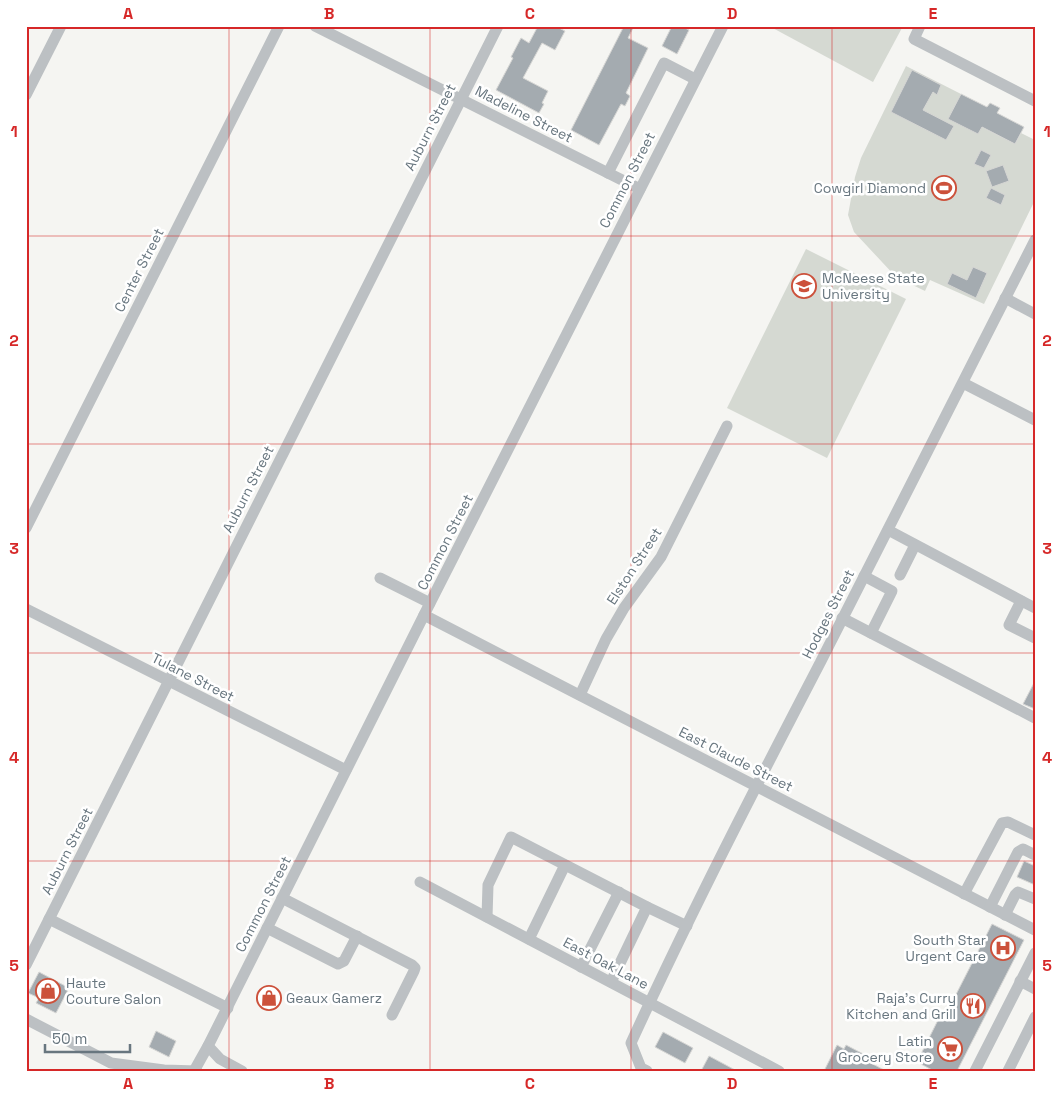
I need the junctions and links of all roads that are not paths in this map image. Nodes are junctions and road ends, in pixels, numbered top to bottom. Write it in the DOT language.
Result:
graph roads {
  1 [pos="61,26"];
  2 [pos="279,26"];
  3 [pos="315,26"];
  4 [pos="498,26"];
  5 [pos="722,26"];
  6 [pos="920,26"];
  7 [pos="695,79"];
  8 [pos="26,95"];
  9 [pos="461,99"];
  10 [pos="1035,101"];
  11 [pos="608,173"];
  12 [pos="640,189"];
  13 [pos="1035,240"];
  14 [pos="1005,298"];
  15 [pos="1035,313"];
  16 [pos="963,383"];
  17 [pos="1035,420"];
  18 [pos="727,426"];
  19 [pos="26,528"];
  20 [pos="888,530"];
  21 [pos="915,545"];
  22 [pos="900,575"];
  23 [pos="864,576"];
  24 [pos="380,578"];
  25 [pos="1020,601"];
  26 [pos="430,603"];
  27 [pos="1035,608"];
  28 [pos="26,609"];
  29 [pos="424,615"];
  30 [pos="842,618"];
  31 [pos="871,633"];
  32 [pos="1035,638"];
  33 [pos="168,681"];
  34 [pos="580,696"];
  35 [pos="1035,718"];
  36 [pos="346,770"];
  37 [pos="756,787"];
  38 [pos="1035,835"];
  39 [pos="1035,855"];
  40 [pos="565,864"];
  41 [pos="420,882"];
  42 [pos="1000,888"];
  43 [pos="619,892"];
  44 [pos="964,894"];
  45 [pos="1015,895"];
  46 [pos="282,898"];
  47 [pos="1035,899"];
  48 [pos="647,906"];
  49 [pos="990,907"];
  50 [pos="1005,915"];
  51 [pos="487,917"];
  52 [pos="49,919"];
  53 [pos="687,926"];
  54 [pos="268,928"];
  55 [pos="1035,930"];
  56 [pos="357,936"];
  57 [pos="529,939"];
  58 [pos="1034,955"];
  59 [pos="26,965"];
  60 [pos="581,967"];
  61 [pos="611,982"];
  62 [pos="1020,982"];
  63 [pos="1035,989"];
  64 [pos="649,1003"];
  65 [pos="228,1008"];
  66 [pos="392,1015"];
  67 [pos="1035,1017"];
  68 [pos="26,1019"];
  69 [pos="208,1046"];
  70 [pos="111,1063"];
  71 [pos="124,1071"];
  72 [pos="195,1071"];
  73 [pos="242,1071"];
  74 [pos="647,1071"];
  75 [pos="779,1071"];
  76 [pos="974,1071"];
  77 [pos="1008,1071"];
  1 -- 8 [label="street"];
  2 -- 19 [label="street, Center Street"];
  3 -- 9 [label="street, Madeline Street"];
  4 -- 9 [label="street, Auburn Street"];
  5 -- 7 [label="street, Common Street"];
  6 -- 10 [label="street"];
  7 -- 11 [label="street"];
  7 -- 12 [label="street, Common Street"];
  9 -- 11 [label="street, Madeline Street"];
  9 -- 33 [label="street, Auburn Street"];
  11 -- 12 [label="street, Madeline Street"];
  12 -- 26 [label="street, Common Street"];
  13 -- 14 [label="street, Hodges Street"];
  14 -- 15 [label="street"];
  14 -- 16 [label="street, Hodges Street"];
  16 -- 17 [label="street"];
  16 -- 20 [label="street, Hodges Street"];
  18 -- 34 [label="street, Elston Street"];
  20 -- 21 [label="street"];
  20 -- 23 [label="street, Hodges Street"];
  21 -- 22 [label="street"];
  21 -- 25 [label="street"];
  23 -- 30 [label="street, Hodges Street"];
  23 -- 31 [label="street"];
  24 -- 26 [label="street"];
  25 -- 27 [label="street"];
  25 -- 32 [label="street"];
  26 -- 29 [label="street, Common Street"];
  28 -- 33 [label="street, Tulane Street"];
  29 -- 34 [label="street, East Claude Street"];
  29 -- 36 [label="street, Common Street"];
  30 -- 31 [label="street"];
  30 -- 37 [label="street, Hodges Street"];
  31 -- 35 [label="street"];
  33 -- 36 [label="street, Tulane Street"];
  33 -- 52 [label="street, Auburn Street"];
  34 -- 37 [label="street, East Claude Street"];
  36 -- 46 [label="street, Common Street"];
  37 -- 44 [label="street, East Claude Street"];
  37 -- 53 [label="street, Hodges Street"];
  38 -- 44 [label="street"];
  39 -- 42 [label="street"];
  40 -- 43 [label="street"];
  40 -- 51 [label="street"];
  40 -- 57 [label="street"];
  41 -- 51 [label="street, East Oak Lane"];
  42 -- 45 [label="street"];
  42 -- 49 [label="street"];
  43 -- 48 [label="street"];
  43 -- 60 [label="street"];
  44 -- 49 [label="street, East Claude Street"];
  45 -- 47 [label="street"];
  45 -- 50 [label="street"];
  46 -- 54 [label="street, Common Street"];
  46 -- 56 [label="street"];
  48 -- 53 [label="street"];
  48 -- 61 [label="street"];
  49 -- 50 [label="street, East Claude Street"];
  50 -- 55 [label="street, East Claude Street"];
  51 -- 57 [label="street, East Oak Lane"];
  52 -- 59 [label="street, Auburn Street"];
  52 -- 65 [label="street"];
  53 -- 64 [label="street, Hodges Street"];
  54 -- 56 [label="street"];
  54 -- 65 [label="street, Common Street"];
  56 -- 66 [label="street"];
  57 -- 60 [label="street, East Oak Lane"];
  58 -- 62 [label="street"];
  60 -- 61 [label="street, East Oak Lane"];
  61 -- 64 [label="street, East Oak Lane"];
  62 -- 63 [label="street"];
  62 -- 76 [label="street"];
  64 -- 74 [label="street, Hodges Street"];
  64 -- 75 [label="street, East Oak Lane"];
  65 -- 69 [label="street, Common Street"];
  67 -- 77 [label="street"];
  68 -- 70 [label="street"];
  69 -- 72 [label="street, Common Street"];
  69 -- 73 [label="street"];
  70 -- 71 [label="street"];
  70 -- 72 [label="street"];
}
